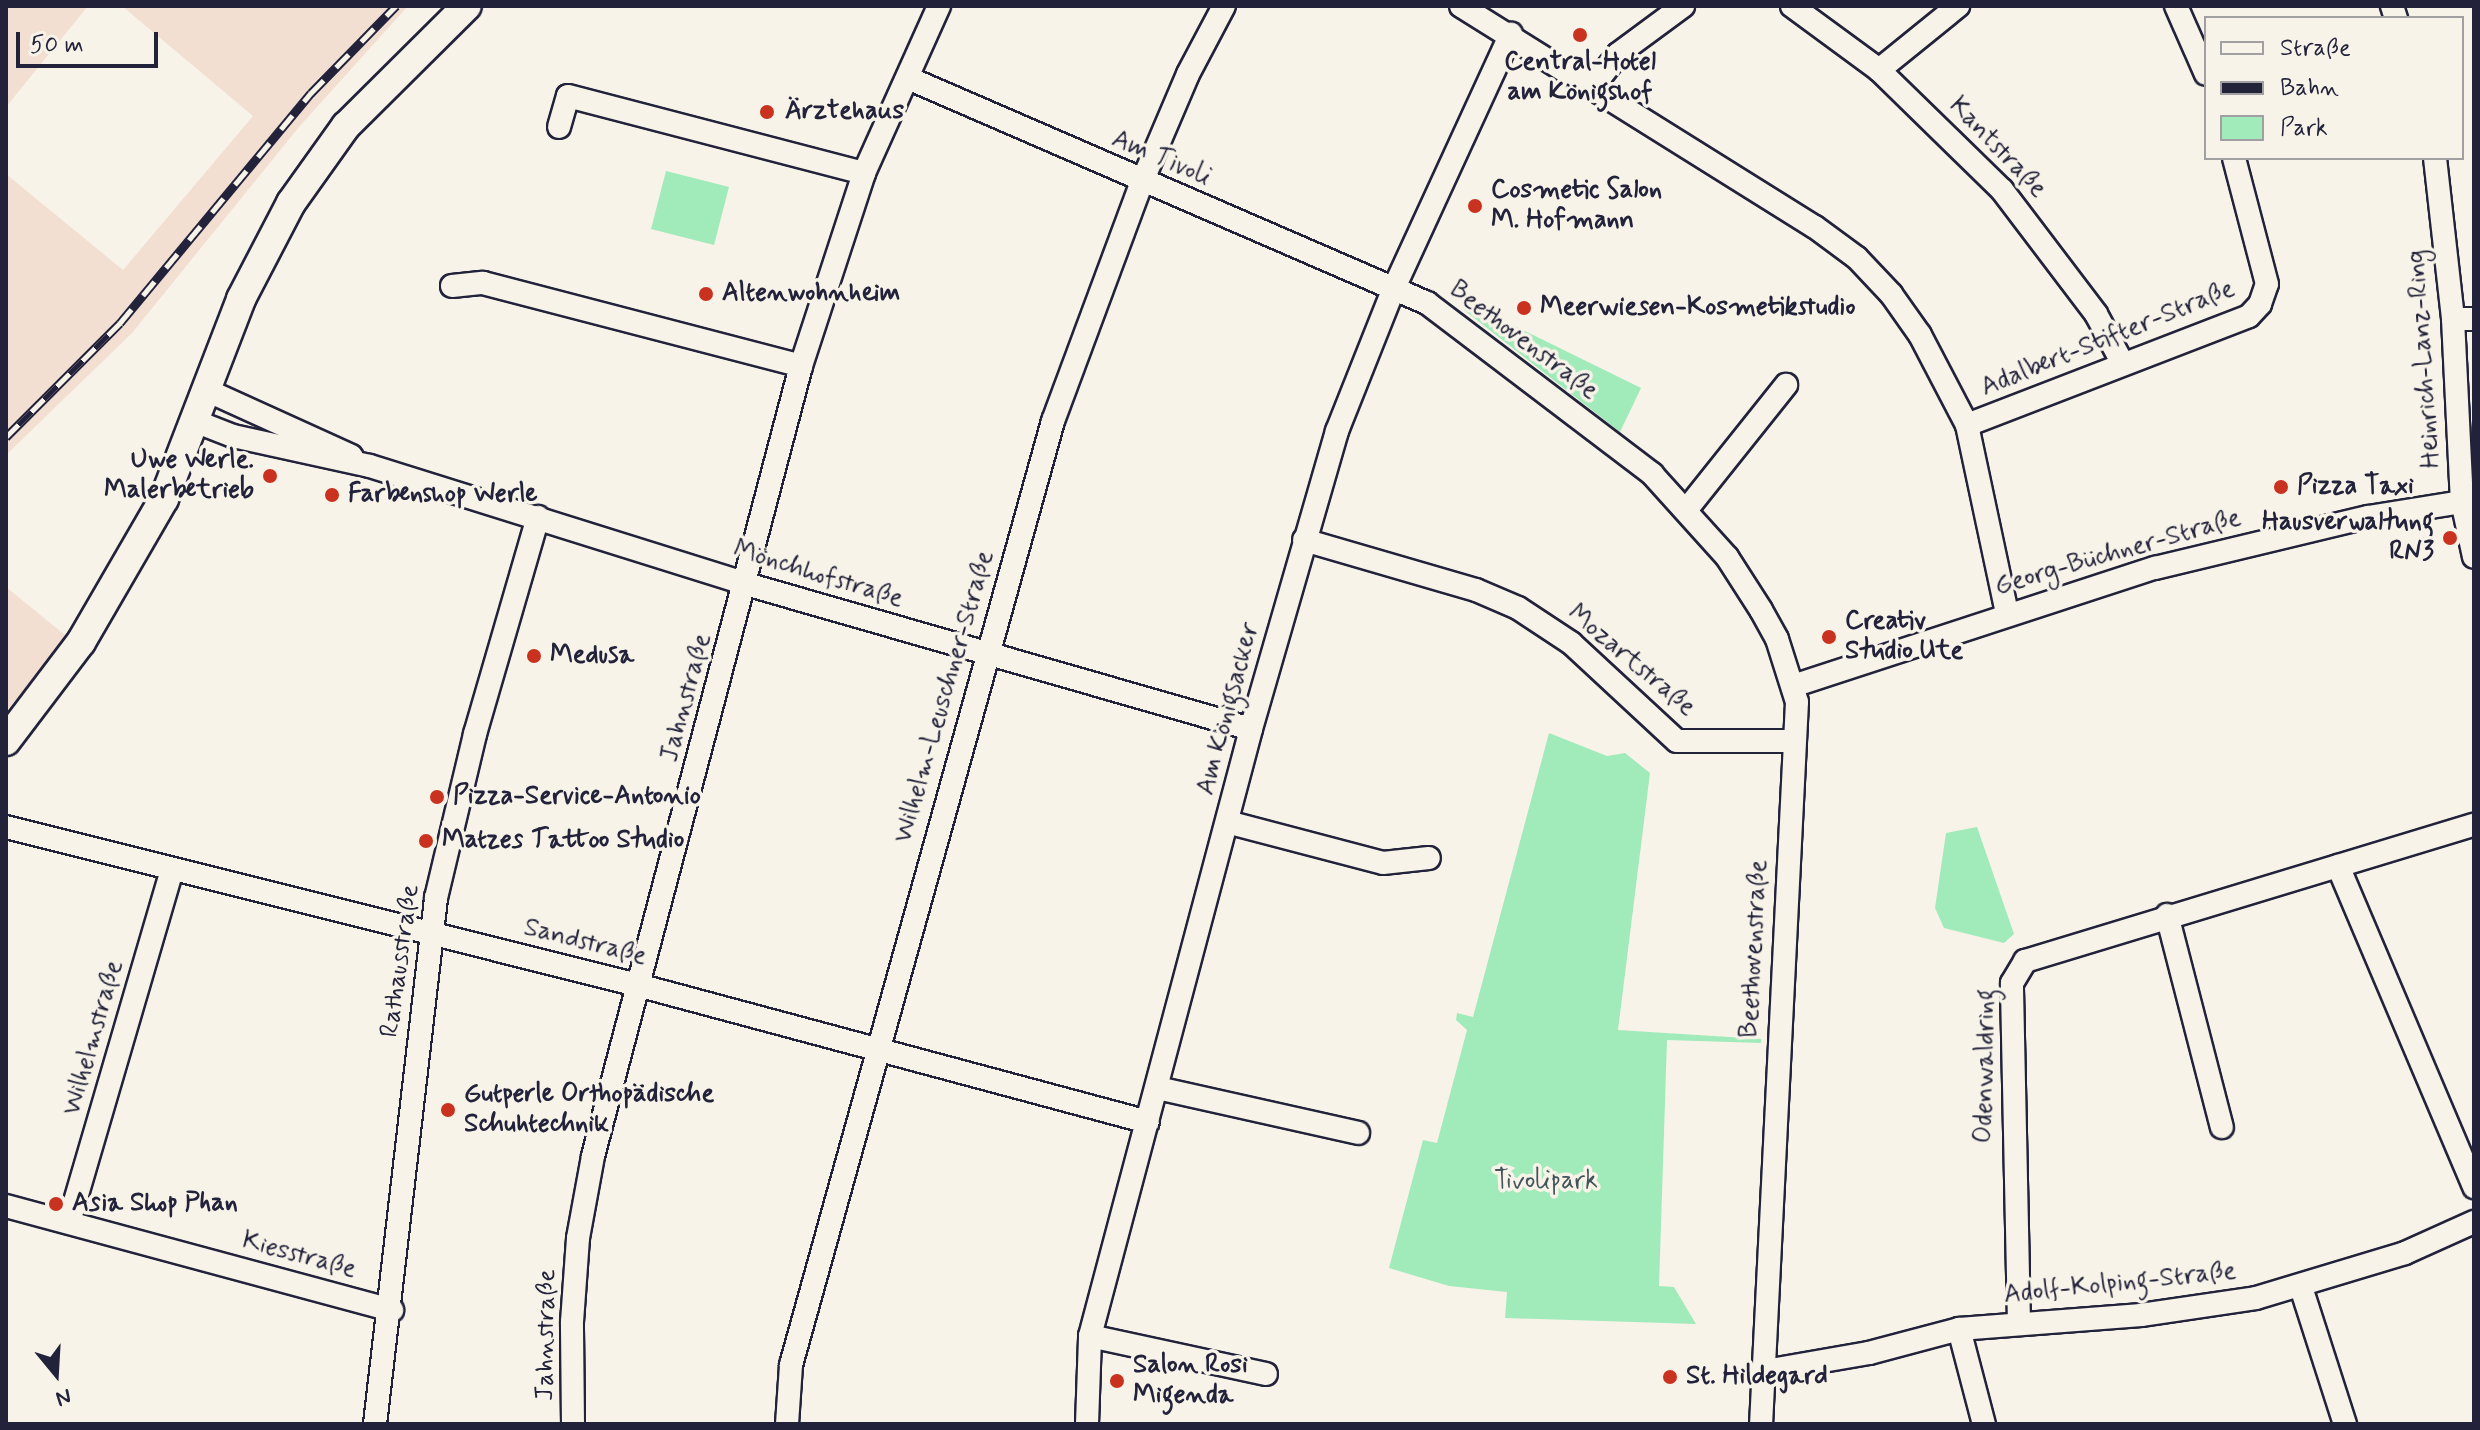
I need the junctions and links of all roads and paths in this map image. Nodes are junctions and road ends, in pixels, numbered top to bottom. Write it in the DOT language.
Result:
graph roads {
  1 [pos="467,6"];
  2 [pos="939,6"];
  3 [pos="1224,6"];
  4 [pos="1461,6"];
  5 [pos="1683,6"];
  6 [pos="1792,6"];
  7 [pos="1958,6"];
  8 [pos="2176,6"];
  9 [pos="1511,34"];
  10 [pos="2204,69"];
  11 [pos="1879,70"];
  12 [pos="908,78"];
  13 [pos="1594,85"];
  14 [pos="559,127"];
  15 [pos="2235,160"];
  16 [pos="2435,160"];
  17 [pos="864,173"];
  18 [pos="1142,182"];
  19 [pos="452,286"];
  20 [pos="1394,288"];
  21 [pos="2464,319"];
  22 [pos="2123,364"];
  23 [pos="801,366"];
  24 [pos="1786,385"];
  25 [pos="204,389"];
  26 [pos="192,420"];
  27 [pos="1967,425"];
  28 [pos="370,466"];
  29 [pos="2468,500"];
  30 [pos="1687,509"];
  31 [pos="538,517"];
  32 [pos="1304,540"];
  33 [pos="2474,557"];
  34 [pos="746,584"];
  35 [pos="2007,613"];
  36 [pos="985,653"];
  37 [pos="1796,685"];
  38 [pos="1251,729"];
  39 [pos="6,741"];
  40 [pos="1793,741"];
  41 [pos="1227,822"];
  42 [pos="2474,825"];
  43 [pos="6,827"];
  44 [pos="1429,858"];
  45 [pos="2338,866"];
  46 [pos="172,870"];
  47 [pos="2167,915"];
  48 [pos="430,933"];
  49 [pos="639,986"];
  50 [pos="878,1049"];
  51 [pos="1157,1088"];
  52 [pos="1148,1122"];
  53 [pos="2222,1127"];
  54 [pos="1358,1133"];
  55 [pos="2474,1187"];
  56 [pos="6,1206"];
  57 [pos="69,1222"];
  58 [pos="2474,1222"];
  59 [pos="2301,1287"];
  60 [pos="392,1310"];
  61 [pos="2019,1323"];
  62 [pos="1959,1329"];
  63 [pos="1090,1336"];
  64 [pos="1765,1371"];
  65 [pos="1266,1374"];
  66 [pos="375,1424"];
  67 [pos="573,1424"];
  68 [pos="787,1424"];
  69 [pos="1087,1424"];
  70 [pos="1761,1424"];
  71 [pos="1984,1424"];
  72 [pos="2345,1424"];
  1 -- 25 [label="main road"];
  2 -- 12 [label="street, Jahnstraße"];
  3 -- 18 [label="street, Wilhelm-Leuschner-Straße"];
  4 -- 9 [label="street"];
  5 -- 13 [label="street"];
  6 -- 11 [label="street, Kantstraße"];
  7 -- 11 [label="street"];
  8 -- 10 [label="street"];
  9 -- 13 [label="street"];
  9 -- 20 [label="street, Am Königsacker"];
  11 -- 22 [label="street, Kantstraße"];
  12 -- 17 [label="street, Jahnstraße"];
  12 -- 18 [label="street, Am Tivoli"];
  13 -- 27 [label="street"];
  14 -- 17 [label="street"];
  15 -- 22 [label="street, Adalbert-Stifter-Straße"];
  16 -- 21 [label="street, Heinrich-Lanz-Ring"];
  17 -- 23 [label="street, Jahnstraße"];
  18 -- 20 [label="street, Am Tivoli"];
  18 -- 36 [label="street, Wilhelm-Leuschner-Straße"];
  19 -- 23 [label="street"];
  20 -- 30 [label="street, Beethovenstraße"];
  20 -- 32 [label="street, Am Königsacker"];
  21 -- 29 [label="street, Heinrich-Lanz-Ring"];
  22 -- 27 [label="street, Adalbert-Stifter-Straße"];
  23 -- 34 [label="street, Jahnstraße"];
  24 -- 30 [label="street"];
  25 -- 26 [label="main road"];
  25 -- 28 [label="street, Mönchhofstraße"];
  26 -- 28 [label="street, Mönchhofstraße"];
  26 -- 39 [label="main road"];
  27 -- 35 [label="street"];
  28 -- 31 [label="street, Mönchhofstraße"];
  29 -- 33 [label="street, Heinrich-Lanz-Ring"];
  29 -- 35 [label="street, Georg-Büchner-Straße"];
  30 -- 37 [label="street, Beethovenstraße"];
  31 -- 34 [label="street, Mönchhofstraße"];
  31 -- 48 [label="street, Rathausstraße"];
  32 -- 38 [label="street, Am Königsacker"];
  32 -- 40 [label="street, Mozartstraße"];
  34 -- 36 [label="street, Mönchhofstraße"];
  34 -- 49 [label="street, Jahnstraße"];
  35 -- 37 [label="street, Georg-Büchner-Straße"];
  36 -- 38 [label="street, Mönchhofstraße"];
  36 -- 50 [label="street, Wilhelm-Leuschner-Straße"];
  37 -- 40 [label="street, Beethovenstraße"];
  38 -- 41 [label="street, Am Königsacker"];
  40 -- 64 [label="street, Beethovenstraße"];
  41 -- 44 [label="street"];
  41 -- 51 [label="street, Am Königsacker"];
  42 -- 45 [label="street, Odenwaldring"];
  43 -- 46 [label="street, Sandstraße"];
  45 -- 47 [label="street, Odenwaldring"];
  45 -- 55 [label="street"];
  46 -- 48 [label="street, Sandstraße"];
  46 -- 57 [label="street, Wilhelmstraße"];
  47 -- 53 [label="street"];
  47 -- 61 [label="street, Odenwaldring"];
  48 -- 49 [label="street, Sandstraße"];
  48 -- 60 [label="street, Rathausstraße"];
  49 -- 50 [label="street, Sandstraße"];
  49 -- 67 [label="street, Jahnstraße"];
  50 -- 52 [label="street, Sandstraße"];
  50 -- 68 [label="street, Wilhelm-Leuschner-Straße"];
  51 -- 52 [label="street, Am Königsacker"];
  51 -- 54 [label="street"];
  52 -- 63 [label="street, Am Königsacker"];
  56 -- 57 [label="street, Kiesstraße"];
  57 -- 60 [label="street, Kiesstraße"];
  58 -- 59 [label="street, Adolf-Kolping-Straße"];
  59 -- 61 [label="street, Adolf-Kolping-Straße"];
  59 -- 72 [label="street"];
  60 -- 66 [label="street, Rathausstraße"];
  61 -- 62 [label="street, Adolf-Kolping-Straße"];
  62 -- 64 [label="street, Adolf-Kolping-Straße"];
  62 -- 71 [label="street"];
  63 -- 65 [label="street"];
  63 -- 69 [label="street, Am Königsacker"];
  64 -- 70 [label="street, Beethovenstraße"];
}
